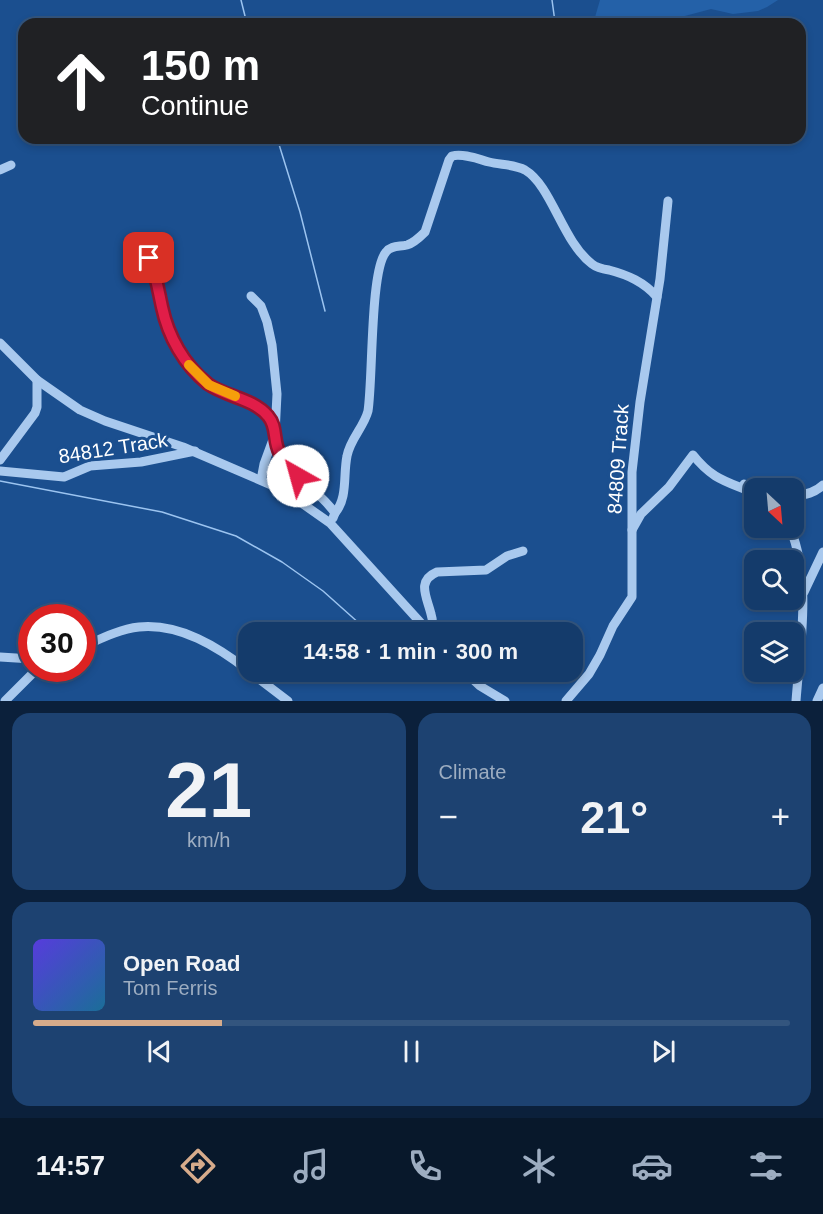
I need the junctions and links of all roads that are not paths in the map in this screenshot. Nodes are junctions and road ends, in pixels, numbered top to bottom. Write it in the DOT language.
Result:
graph roads {
  1 [pos="11,165"];
  2 [pos="0,170"];
  3 [pos="668,201"];
  4 [pos="142,244"];
  5 [pos="251,296"];
  6 [pos="657,297"];
  7 [pos="0,343"];
  8 [pos="37,380"];
  9 [pos="275,434"];
  10 [pos="195,452"];
  11 [pos="0,459"];
  12 [pos="0,471"];
  13 [pos="261,480"];
  14 [pos="744,484"];
  15 [pos="735,485"];
  16 [pos="823,485"];
  17 [pos="744,489"];
  18 [pos="804,495"];
  19 [pos="335,513"];
  20 [pos="330,523"];
  21 [pos="631,532"];
  22 [pos="523,551"];
  23 [pos="823,552"];
  24 [pos="804,592"];
  25 [pos="802,610"];
  26 [pos="421,622"];
  27 [pos="433,622"];
  28 [pos="96,641"];
  29 [pos="0,657"];
  30 [pos="18,658"];
  31 [pos="238,664"];
  32 [pos="23,682"];
  33 [pos="262,682"];
  34 [pos="476,682"];
  35 [pos="823,688"];
  36 [pos="5,701"];
  37 [pos="288,701"];
  38 [pos="505,701"];
  39 [pos="566,701"];
  40 [pos="796,701"];
  41 [pos="817,701"];
  1 -- 2 [label="street"];
  3 -- 6 [label="street, 84809 Track"];
  4 -- 9 [label="street"];
  5 -- 9 [label="street"];
  6 -- 19 [label="street"];
  6 -- 21 [label="street, 84809 Track"];
  7 -- 8 [label="street"];
  8 -- 10 [label="street"];
  8 -- 11 [label="street"];
  9 -- 13 [label="street"];
  9 -- 19 [label="street"];
  10 -- 12 [label="street, 84812 Track"];
  10 -- 13 [label="street"];
  13 -- 20 [label="street"];
  14 -- 15 [label="street"];
  15 -- 17 [label="street"];
  15 -- 21 [label="street"];
  16 -- 18 [label="street"];
  19 -- 20 [label="street"];
  20 -- 26 [label="street"];
  21 -- 39 [label="street, 84809 Track"];
  22 -- 27 [label="street"];
  23 -- 24 [label="street"];
  25 -- 40 [label="street"];
  28 -- 31 [label="street"];
  29 -- 30 [label="street"];
  32 -- 36 [label="street"];
  33 -- 37 [label="street"];
  34 -- 38 [label="street"];
  35 -- 41 [label="street"];
}
